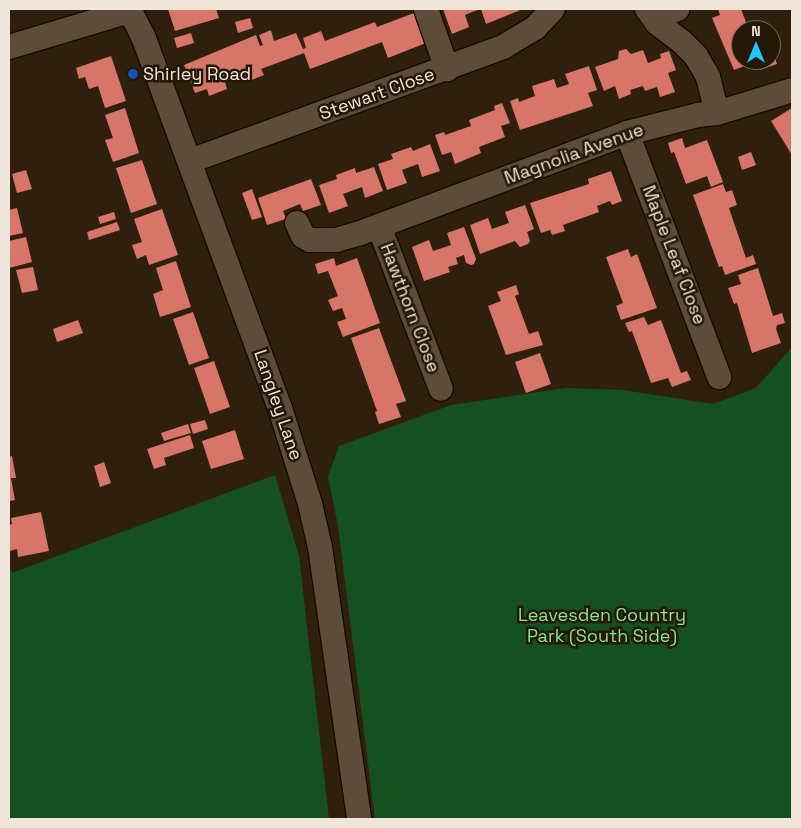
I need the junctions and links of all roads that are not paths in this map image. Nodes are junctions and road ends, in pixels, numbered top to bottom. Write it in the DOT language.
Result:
graph roads {
  1 [pos="426,9"];
  2 [pos="553,9"];
  3 [pos="677,9"];
  4 [pos="129,10"];
  5 [pos="650,14"];
  6 [pos="9,47"];
  7 [pos="446,68"];
  8 [pos="792,90"];
  9 [pos="717,113"];
  10 [pos="626,133"];
  11 [pos="190,161"];
  12 [pos="297,223"];
  13 [pos="370,230"];
  14 [pos="719,377"];
  15 [pos="441,389"];
  16 [pos="359,819"];
  1 -- 7 [label="street"];
  2 -- 7 [label="street, Stewart Close"];
  3 -- 5 [label="street"];
  4 -- 6 [label="street"];
  4 -- 11 [label="street, Langley Lane"];
  5 -- 9 [label="street"];
  7 -- 11 [label="street, Stewart Close"];
  8 -- 9 [label="street, Magnolia Avenue"];
  9 -- 10 [label="street, Magnolia Avenue"];
  10 -- 13 [label="street, Magnolia Avenue"];
  10 -- 14 [label="street, Maple Leaf Close"];
  11 -- 16 [label="street, Langley Lane"];
  12 -- 13 [label="street, Magnolia Avenue"];
  13 -- 15 [label="street, Hawthorn Close"];
}
